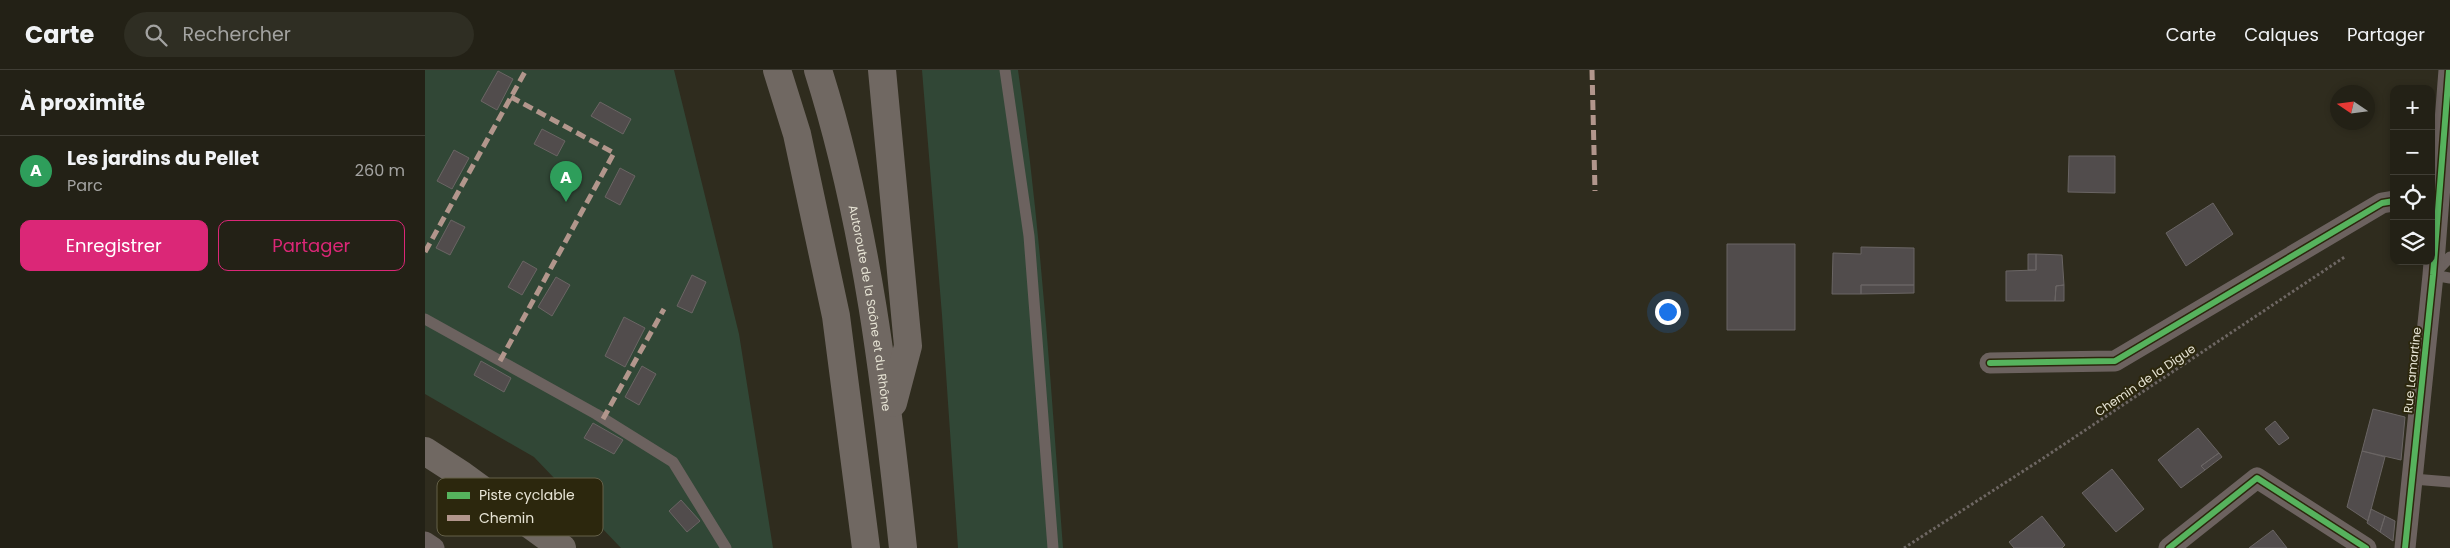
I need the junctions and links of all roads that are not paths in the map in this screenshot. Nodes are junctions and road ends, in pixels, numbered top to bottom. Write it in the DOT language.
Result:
graph roads {
  1 [pos="777,70"];
  2 [pos="818,70"];
  3 [pos="882,70"];
  4 [pos="1005,70"];
  5 [pos="2449,70"];
  6 [pos="2435,195"];
  7 [pos="2390,202"];
  8 [pos="2450,257"];
  9 [pos="2441,277"];
  10 [pos="425,319"];
  11 [pos="1990,363"];
  12 [pos="889,417"];
  13 [pos="425,451"];
  14 [pos="466,478"];
  15 [pos="2413,479"];
  16 [pos="2450,482"];
  17 [pos="546,536"];
  18 [pos="425,542"];
  19 [pos="434,548"];
  20 [pos="562,548"];
  21 [pos="726,548"];
  22 [pos="865,548"];
  23 [pos="903,548"];
  24 [pos="1053,548"];
  25 [pos="2169,548"];
  26 [pos="2366,548"];
  27 [pos="2405,548"];
  1 -- 22 [label="highway"];
  2 -- 12 [label="highway, Autoroute de la Saône et du Rhône"];
  3 -- 12 [label="highway"];
  4 -- 24 [label="lane"];
  5 -- 6 [label="street, Rue Lamartine"];
  6 -- 9 [label="street, Rue Lamartine"];
  7 -- 11 [label="street"];
  8 -- 9 [label="lane"];
  9 -- 15 [label="street, Rue Lamartine"];
  10 -- 21 [label="lane"];
  12 -- 23 [label="highway, Autoroute de la Saône et du Rhône"];
  13 -- 14 [label="highway"];
  15 -- 16 [label="lane"];
  15 -- 27 [label="street, Rue Lamartine"];
  17 -- 20 [label="highway"];
  18 -- 19 [label="street"];
  25 -- 26 [label="street"];
}
